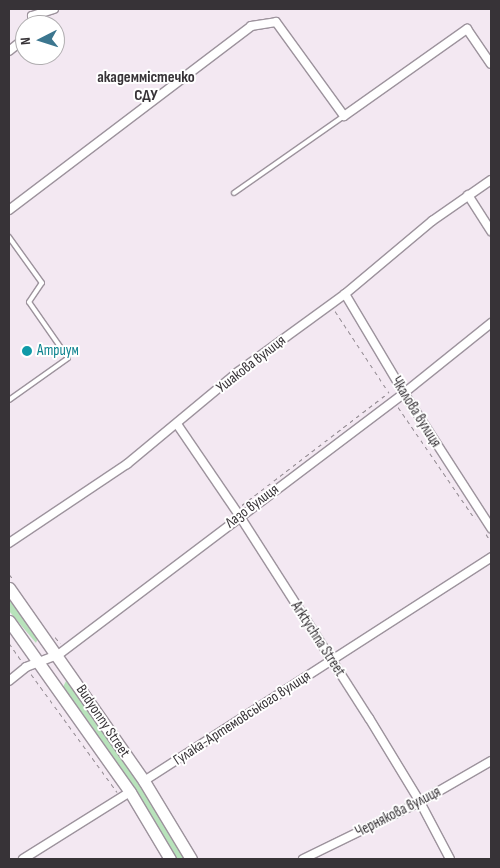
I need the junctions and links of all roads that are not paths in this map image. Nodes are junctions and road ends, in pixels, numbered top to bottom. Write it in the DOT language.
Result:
graph roads {
  1 [pos="54,9"];
  2 [pos="31,12"];
  3 [pos="491,64"];
  4 [pos="344,116"];
  5 [pos="491,180"];
  6 [pos="234,193"];
  7 [pos="468,195"];
  8 [pos="9,210"];
  9 [pos="491,231"];
  10 [pos="9,237"];
  11 [pos="345,294"];
  12 [pos="491,322"];
  13 [pos="404,393"];
  14 [pos="9,400"];
  15 [pos="177,424"];
  16 [pos="237,512"];
  17 [pos="491,528"];
  18 [pos="9,543"];
  19 [pos="491,557"];
  20 [pos="9,588"];
  21 [pos="9,621"];
  22 [pos="58,655"];
  23 [pos="332,660"];
  24 [pos="40,662"];
  25 [pos="9,681"];
  26 [pos="491,761"];
  27 [pos="144,781"];
  28 [pos="126,795"];
  29 [pos="420,802"];
  30 [pos="23,859"];
  31 [pos="170,859"];
  32 [pos="191,859"];
  33 [pos="303,859"];
  34 [pos="450,859"];
  1 -- 2 [label="street"];
  3 -- 4 [label="street"];
  4 -- 6 [label="lane"];
  4 -- 8 [label="street"];
  5 -- 7 [label="street, Ушакова вулиця"];
  7 -- 9 [label="street"];
  7 -- 11 [label="street, Ушакова вулиця"];
  10 -- 14 [label="lane"];
  11 -- 13 [label="street, Чкалова вулиця"];
  11 -- 15 [label="street, Ушакова вулиця"];
  12 -- 13 [label="street, Лазо вулиця"];
  13 -- 16 [label="street, Лазо вулиця"];
  13 -- 17 [label="street, Чкалова вулиця"];
  15 -- 16 [label="street, Arktychna Street"];
  15 -- 18 [label="street, Ушакова вулиця"];
  16 -- 22 [label="street, Лазо вулиця"];
  16 -- 23 [label="street, Arktychna Street"];
  19 -- 23 [label="street, Гулака-Артемовського вулиця"];
  20 -- 22 [label="main road, Budyonny Street"];
  21 -- 24 [label="main road, Budyonny Street"];
  22 -- 24 [label="street, Лазо вулиця"];
  22 -- 27 [label="main road, Budyonny Street"];
  23 -- 27 [label="street, Гулака-Артемовського вулиця"];
  23 -- 29 [label="street, Arktychna Street"];
  24 -- 25 [label="street, Лазо вулиця"];
  24 -- 28 [label="main road, Budyonny Street"];
  26 -- 29 [label="street, Чернякова вулиця"];
  27 -- 32 [label="main road, Budyonny Street"];
  28 -- 30 [label="street"];
  28 -- 31 [label="main road, Budyonny Street"];
  29 -- 33 [label="street, Чернякова вулиця"];
  29 -- 34 [label="street, Arktychna Street"];
}
